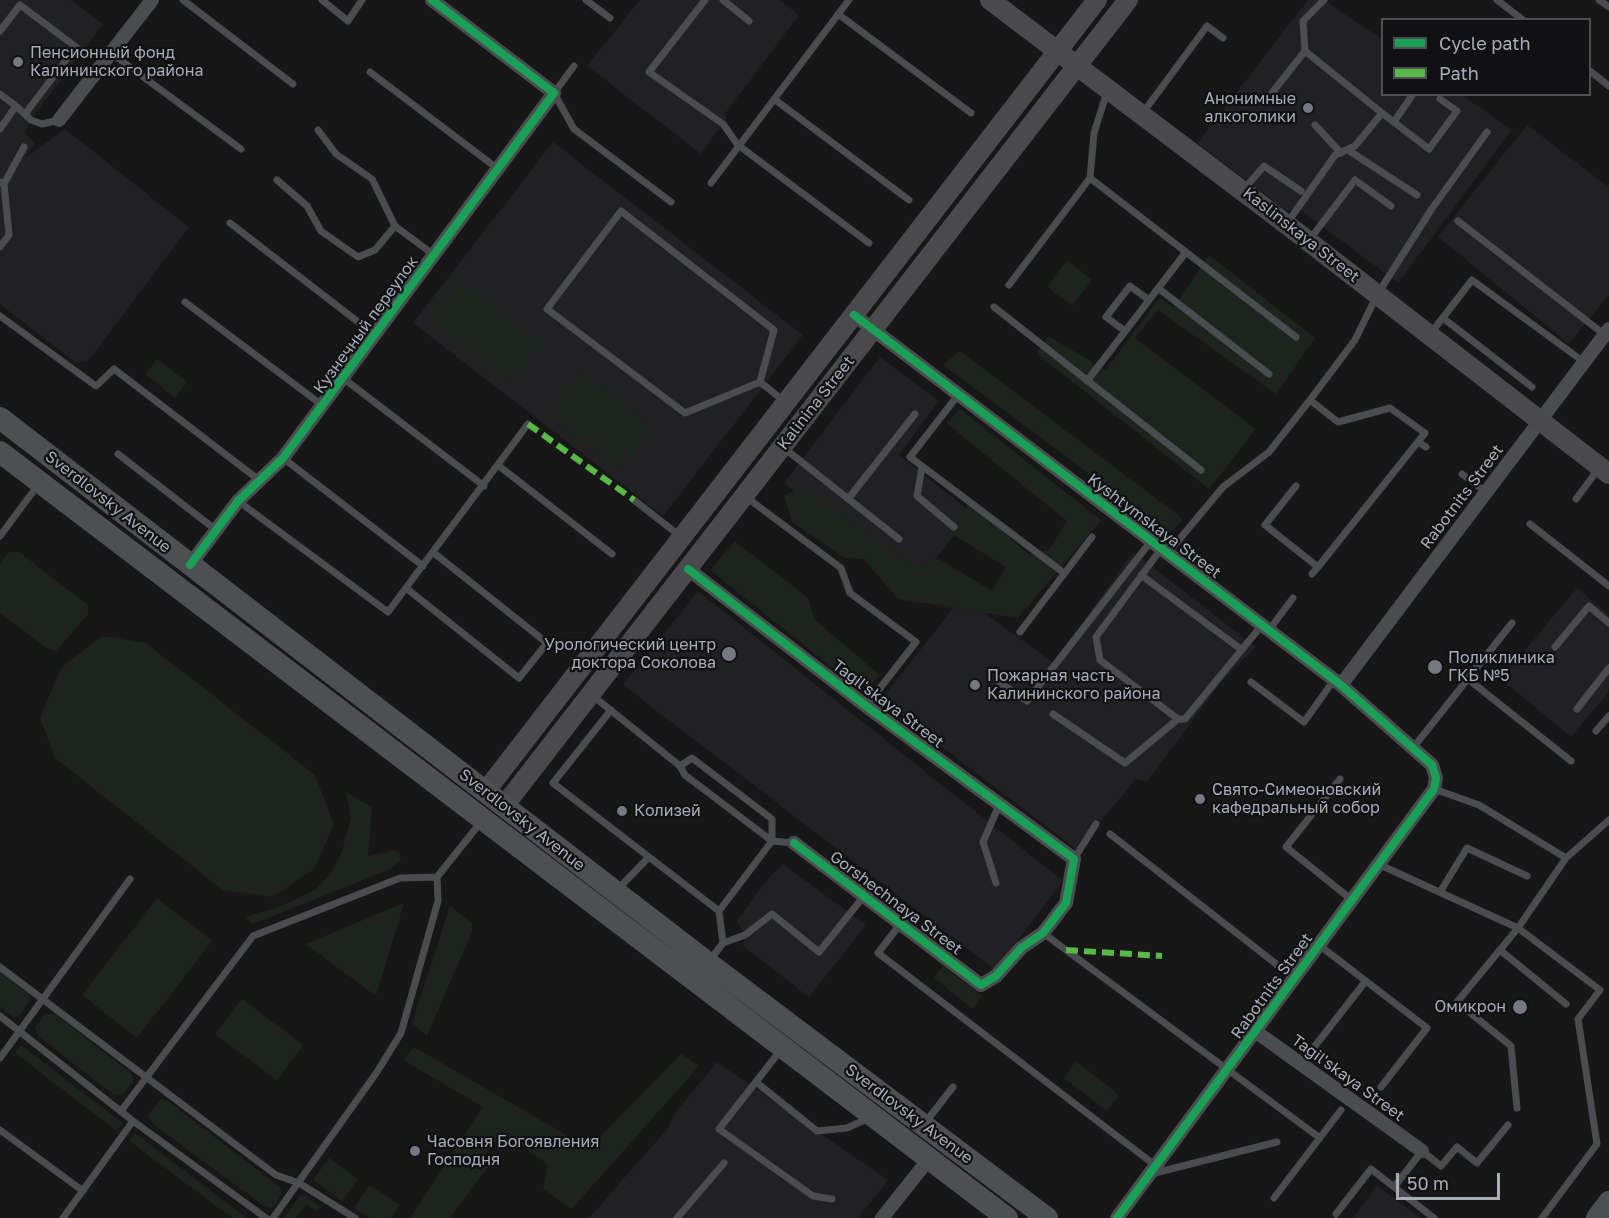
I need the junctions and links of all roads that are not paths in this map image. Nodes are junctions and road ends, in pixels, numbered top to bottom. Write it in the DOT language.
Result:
graph roads {
  1 [pos="152,0"];
  2 [pos="183,0"];
  3 [pos="322,0"];
  4 [pos="362,0"];
  5 [pos="432,0"];
  6 [pos="586,0"];
  7 [pos="705,0"];
  8 [pos="723,0"];
  9 [pos="849,0"];
  10 [pos="990,0"];
  11 [pos="1098,0"];
  12 [pos="1128,0"];
  13 [pos="1324,0"];
  14 [pos="1497,0"];
  15 [pos="1599,0"];
  16 [pos="1609,7"];
  17 [pos="838,14"];
  18 [pos="610,18"];
  19 [pos="1520,18"];
  20 [pos="749,21"];
  21 [pos="0,31"];
  22 [pos="1223,38"];
  23 [pos="1058,51"];
  24 [pos="1305,51"];
  25 [pos="111,53"];
  26 [pos="574,66"];
  27 [pos="1077,66"];
  28 [pos="370,72"];
  29 [pos="1591,72"];
  30 [pos="293,84"];
  31 [pos="1609,86"];
  32 [pos="1108,89"];
  33 [pos="554,93"];
  34 [pos="1272,93"];
  35 [pos="0,94"];
  36 [pos="1412,96"];
  37 [pos="774,99"];
  38 [pos="1440,99"];
  39 [pos="16,106"];
  40 [pos="971,112"];
  41 [pos="1382,113"];
  42 [pos="25,114"];
  43 [pos="1142,114"];
  44 [pos="59,120"];
  45 [pos="1394,122"];
  46 [pos="1315,125"];
  47 [pos="0,129"];
  48 [pos="318,130"];
  49 [pos="1487,132"];
  50 [pos="738,145"];
  51 [pos="24,147"];
  52 [pos="242,149"];
  53 [pos="1345,151"];
  54 [pos="498,170"];
  55 [pos="1089,178"];
  56 [pos="277,180"];
  57 [pos="2,183"];
  58 [pos="711,183"];
  59 [pos="1243,190"];
  60 [pos="1301,191"];
  61 [pos="1417,195"];
  62 [pos="909,200"];
  63 [pos="671,202"];
  64 [pos="1391,206"];
  65 [pos="1458,221"];
  66 [pos="230,223"];
  67 [pos="1287,224"];
  68 [pos="395,226"];
  69 [pos="1309,241"];
  70 [pos="869,243"];
  71 [pos="0,247"];
  72 [pos="1186,252"];
  73 [pos="434,255"];
  74 [pos="1009,285"];
  75 [pos="1158,288"];
  76 [pos="1377,295"];
  77 [pos="1149,300"];
  78 [pos="185,302"];
  79 [pos="994,307"];
  80 [pos="854,315"];
  81 [pos="0,316"];
  82 [pos="1443,318"];
  83 [pos="872,330"];
  84 [pos="1125,331"];
  85 [pos="1607,332"];
  86 [pos="375,335"];
  87 [pos="1429,335"];
  88 [pos="1296,337"];
  89 [pos="1584,362"];
  90 [pos="1269,374"];
  91 [pos="343,378"];
  92 [pos="1088,381"];
  93 [pos="760,382"];
  94 [pos="1532,387"];
  95 [pos="957,395"];
  96 [pos="1310,400"];
  97 [pos="786,402"];
  98 [pos="323,406"];
  99 [pos="915,414"];
  100 [pos="0,418"];
  101 [pos="1540,420"];
  102 [pos="528,424"];
  103 [pos="1418,442"];
  104 [pos="782,447"];
  105 [pos="1426,447"];
  106 [pos="0,452"];
  107 [pos="118,454"];
  108 [pos="283,458"];
  109 [pos="499,466"];
  110 [pos="922,466"];
  111 [pos="1201,470"];
  112 [pos="1605,470"];
  113 [pos="1462,474"];
  114 [pos="259,480"];
  115 [pos="40,483"];
  116 [pos="484,486"];
  117 [pos="1296,486"];
  118 [pos="1486,492"];
  119 [pos="744,496"];
  120 [pos="848,499"];
  121 [pos="1576,499"];
  122 [pos="634,500"];
  123 [pos="238,501"];
  124 [pos="1530,524"];
  125 [pos="954,527"];
  126 [pos="216,530"];
  127 [pos="0,536"];
  128 [pos="1092,537"];
  129 [pos="682,538"];
  130 [pos="899,539"];
  131 [pos="1160,548"];
  132 [pos="434,553"];
  133 [pos="612,554"];
  134 [pos="190,565"];
  135 [pos="423,566"];
  136 [pos="1318,567"];
  137 [pos="688,568"];
  138 [pos="1064,573"];
  139 [pos="1312,574"];
  140 [pos="1142,575"];
  141 [pos="1609,586"];
  142 [pos="406,588"];
  143 [pos="1293,598"];
  144 [pos="1512,623"];
  145 [pos="1609,623"];
  146 [pos="1265,628"];
  147 [pos="1020,632"];
  148 [pos="1555,647"];
  149 [pos="1242,650"];
  150 [pos="1609,668"];
  151 [pos="1468,679"];
  152 [pos="1251,682"];
  153 [pos="1337,682"];
  154 [pos="1000,683"];
  155 [pos="591,694"];
  156 [pos="866,706"];
  157 [pos="1576,709"];
  158 [pos="611,710"];
  159 [pos="1053,714"];
  160 [pos="1609,716"];
  161 [pos="1178,719"];
  162 [pos="1596,731"];
  163 [pos="1413,748"];
  164 [pos="1571,761"];
  165 [pos="680,766"];
  166 [pos="1340,779"];
  167 [pos="1434,789"];
  168 [pos="485,792"];
  169 [pos="1000,803"];
  170 [pos="504,806"];
  171 [pos="483,820"];
  172 [pos="1609,820"];
  173 [pos="1096,824"];
  174 [pos="1110,834"];
  175 [pos="772,841"];
  176 [pos="794,843"];
  177 [pos="648,857"];
  178 [pos="1566,858"];
  179 [pos="1074,859"];
  180 [pos="1378,864"];
  181 [pos="1527,876"];
  182 [pos="437,877"];
  183 [pos="130,879"];
  184 [pos="996,883"];
  185 [pos="615,892"];
  186 [pos="1440,892"];
  187 [pos="864,896"];
  188 [pos="1352,900"];
  189 [pos="719,910"];
  190 [pos="901,923"];
  191 [pos="1518,928"];
  192 [pos="1043,933"];
  193 [pos="723,943"];
  194 [pos="1319,945"];
  195 [pos="1500,950"];
  196 [pos="708,963"];
  197 [pos="0,967"];
  198 [pos="1294,978"];
  199 [pos="1365,982"];
  200 [pos="43,1001"];
  201 [pos="1566,1004"];
  202 [pos="0,1016"];
  203 [pos="1255,1031"];
  204 [pos="21,1032"];
  205 [pos="1315,1046"];
  206 [pos="783,1048"];
  207 [pos="0,1058"];
  208 [pos="1226,1070"];
  209 [pos="148,1077"];
  210 [pos="756,1082"];
  211 [pos="952,1087"];
  212 [pos="1381,1088"];
  213 [pos="1517,1108"];
  214 [pos="1341,1110"];
  215 [pos="121,1111"];
  216 [pos="873,1116"];
  217 [pos="134,1121"];
  218 [pos="923,1125"];
  219 [pos="1508,1125"];
  220 [pos="0,1130"];
  221 [pos="1320,1138"];
  222 [pos="1277,1142"];
  223 [pos="1422,1151"];
  224 [pos="929,1159"];
  225 [pos="724,1163"];
  226 [pos="1152,1170"];
  227 [pos="299,1183"];
  228 [pos="1394,1187"];
  229 [pos="83,1191"];
  230 [pos="1274,1198"];
  231 [pos="832,1199"];
  232 [pos="1609,1202"];
  233 [pos="1336,1214"];
  234 [pos="63,1218"];
  235 [pos="266,1218"];
  236 [pos="273,1218"];
  237 [pos="355,1218"];
  238 [pos="677,1218"];
  239 [pos="882,1218"];
  240 [pos="1007,1218"];
  241 [pos="1047,1218"];
  242 [pos="1117,1218"];
  243 [pos="1434,1218"];
  244 [pos="1542,1218"];
  245 [pos="1597,1218"];
  1 -- 25 [label="street"];
  2 -- 30 [label="lane"];
  3 -- 4 [label="lane"];
  5 -- 33 [label="street"];
  6 -- 18 [label="lane"];
  7 -- 50 [label="lane"];
  8 -- 20 [label="lane"];
  9 -- 17 [label="lane"];
  10 -- 23 [label="main road, Kaslinskaya Street"];
  11 -- 23 [label="main road, Kalinina Street"];
  12 -- 27 [label="main road, Kalinina Street"];
  13 -- 24 [label="lane"];
  14 -- 19 [label="lane"];
  15 -- 16 [label="lane"];
  17 -- 37 [label="lane"];
  17 -- 40 [label="lane"];
  21 -- 42 [label="lane"];
  22 -- 43 [label="lane"];
  23 -- 27 [label="main road, Kaslinskaya Street"];
  23 -- 80 [label="main road, Kalinina Street"];
  24 -- 34 [label="lane"];
  24 -- 41 [label="lane"];
  25 -- 44 [label="street"];
  25 -- 52 [label="lane"];
  26 -- 33 [label="lane"];
  27 -- 32 [label="main road, Kaslinskaya Street"];
  27 -- 83 [label="main road, Kalinina Street"];
  28 -- 54 [label="lane"];
  29 -- 31 [label="lane"];
  32 -- 43 [label="main road, Kaslinskaya Street"];
  32 -- 55 [label="lane"];
  33 -- 54 [label="street, Кузнечный переулок"];
  33 -- 63 [label="lane"];
  35 -- 39 [label="lane"];
  36 -- 45 [label="lane"];
  37 -- 50 [label="lane"];
  37 -- 62 [label="lane"];
  38 -- 45 [label="lane"];
  39 -- 42 [label="lane"];
  39 -- 47 [label="lane"];
  41 -- 45 [label="lane"];
  41 -- 53 [label="lane"];
  42 -- 44 [label="lane"];
  43 -- 59 [label="main road, Kaslinskaya Street"];
  46 -- 53 [label="lane"];
  48 -- 68 [label="lane"];
  49 -- 76 [label="lane"];
  50 -- 58 [label="lane"];
  50 -- 70 [label="lane"];
  51 -- 57 [label="lane"];
  53 -- 61 [label="lane"];
  53 -- 67 [label="lane"];
  54 -- 73 [label="street, Кузнечный переулок"];
  55 -- 72 [label="lane"];
  55 -- 74 [label="lane"];
  56 -- 68 [label="lane"];
  57 -- 71 [label="lane"];
  59 -- 60 [label="lane"];
  59 -- 67 [label="main road, Kaslinskaya Street"];
  64 -- 69 [label="lane"];
  65 -- 85 [label="lane"];
  66 -- 86 [label="lane"];
  67 -- 69 [label="main road, Kaslinskaya Street"];
  68 -- 73 [label="lane"];
  69 -- 76 [label="main road, Kaslinskaya Street"];
  72 -- 75 [label="lane"];
  72 -- 88 [label="lane"];
  73 -- 86 [label="street, Кузнечный переулок"];
  75 -- 77 [label="lane"];
  75 -- 90 [label="lane"];
  76 -- 87 [label="main road, Kaslinskaya Street"];
  76 -- 96 [label="lane"];
  77 -- 84 [label="lane"];
  77 -- 84 [label="lane"];
  78 -- 98 [label="lane"];
  79 -- 92 [label="lane"];
  80 -- 83 [label="street, Kyshtymskaya Street"];
  80 -- 97 [label="main road, Kalinina Street"];
  81 -- 114 [label="lane"];
  82 -- 87 [label="lane"];
  82 -- 89 [label="lane"];
  82 -- 94 [label="lane"];
  83 -- 95 [label="street, Kyshtymskaya Street"];
  83 -- 104 [label="main road, Kalinina Street"];
  84 -- 92 [label="lane"];
  85 -- 89 [label="street, Rabotnits Street"];
  86 -- 91 [label="street, Кузнечный переулок"];
  87 -- 101 [label="main road, Kaslinskaya Street"];
  89 -- 101 [label="street, Rabotnits Street"];
  91 -- 98 [label="street, Кузнечный переулок"];
  91 -- 116 [label="lane"];
  92 -- 111 [label="lane"];
  93 -- 93 [label="lane"];
  93 -- 97 [label="lane"];
  95 -- 110 [label="lane"];
  95 -- 131 [label="street, Kyshtymskaya Street"];
  96 -- 103 [label="lane"];
  96 -- 131 [label="lane"];
  97 -- 129 [label="main road, Kalinina Street"];
  98 -- 108 [label="street, Кузнечный переулок"];
  99 -- 120 [label="lane"];
  100 -- 134 [label="main road, Sverdlovsky Avenue"];
  101 -- 112 [label="main road, Kaslinskaya Street"];
  101 -- 118 [label="street, Rabotnits Street"];
  102 -- 109 [label="lane"];
  103 -- 105 [label="lane"];
  103 -- 136 [label="lane"];
  104 -- 119 [label="main road, Kalinina Street"];
  104 -- 120 [label="lane"];
  106 -- 115 [label="main road, Sverdlovsky Avenue"];
  107 -- 126 [label="lane"];
  108 -- 114 [label="street, Кузнечный переулок"];
  108 -- 135 [label="lane"];
  109 -- 116 [label="lane"];
  109 -- 133 [label="lane"];
  110 -- 125 [label="lane"];
  110 -- 138 [label="lane"];
  112 -- 121 [label="lane"];
  113 -- 118 [label="lane"];
  114 -- 123 [label="street, Кузнечный переулок"];
  115 -- 127 [label="lane"];
  115 -- 171 [label="main road, Sverdlovsky Avenue"];
  116 -- 132 [label="lane"];
  117 -- 136 [label="lane"];
  118 -- 153 [label="street, Rabotnits Street"];
  119 -- 137 [label="main road, Kalinina Street"];
  119 -- 156 [label="lane"];
  120 -- 130 [label="lane"];
  122 -- 129 [label="lane"];
  123 -- 126 [label="street, Кузнечный переулок"];
  123 -- 142 [label="lane"];
  124 -- 141 [label="lane"];
  126 -- 134 [label="street, Кузнечный переулок"];
  128 -- 138 [label="lane"];
  129 -- 168 [label="main road, Kalinina Street"];
  131 -- 140 [label="lane"];
  131 -- 146 [label="street, Kyshtymskaya Street"];
  131 -- 154 [label="lane"];
  132 -- 135 [label="lane"];
  132 -- 142 [label="lane"];
  134 -- 168 [label="main road, Sverdlovsky Avenue"];
  135 -- 142 [label="lane"];
  136 -- 139 [label="lane"];
  137 -- 155 [label="main road, Kalinina Street"];
  137 -- 156 [label="street, Tagil'skaya Street"];
  138 -- 147 [label="lane"];
  140 -- 149 [label="lane"];
  140 -- 161 [label="lane"];
  143 -- 146 [label="lane"];
  144 -- 151 [label="lane"];
  145 -- 148 [label="lane"];
  146 -- 149 [label="lane"];
  146 -- 153 [label="street, Kyshtymskaya Street"];
  149 -- 161 [label="lane"];
  150 -- 157 [label="lane"];
  151 -- 163 [label="lane"];
  151 -- 164 [label="lane"];
  152 -- 153 [label="lane"];
  153 -- 163 [label="street, Kyshtymskaya Street"];
  155 -- 158 [label="lane"];
  155 -- 170 [label="main road, Kalinina Street"];
  156 -- 169 [label="street, Tagil'skaya Street"];
  158 -- 165 [label="lane"];
  158 -- 177 [label="lane"];
  159 -- 161 [label="lane"];
  160 -- 162 [label="lane"];
  163 -- 167 [label="street, Kyshtymskaya Street"];
  165 -- 175 [label="lane"];
  165 -- 175 [label="lane"];
  166 -- 188 [label="lane"];
  167 -- 178 [label="lane"];
  167 -- 180 [label="street, Rabotnits Street"];
  168 -- 170 [label="main road, Sverdlovsky Avenue"];
  168 -- 171 [label="main road"];
  169 -- 179 [label="street, Tagil'skaya Street"];
  169 -- 184 [label="lane"];
  170 -- 171 [label="main road"];
  170 -- 185 [label="main road, Sverdlovsky Avenue"];
  171 -- 182 [label="lane"];
  171 -- 206 [label="main road, Sverdlovsky Avenue"];
  172 -- 178 [label="lane"];
  173 -- 179 [label="lane"];
  174 -- 198 [label="lane"];
  175 -- 176 [label="lane"];
  175 -- 189 [label="lane"];
  176 -- 187 [label="street, Gorshechnaya Street"];
  177 -- 185 [label="lane"];
  177 -- 189 [label="lane"];
  178 -- 191 [label="lane"];
  179 -- 192 [label="street"];
  180 -- 186 [label="lane"];
  180 -- 188 [label="street, Rabotnits Street"];
  181 -- 186 [label="lane"];
  182 -- 209 [label="lane"];
  182 -- 227 [label="lane"];
  183 -- 200 [label="lane"];
  185 -- 196 [label="main road, Sverdlovsky Avenue"];
  186 -- 191 [label="lane"];
  187 -- 190 [label="street, Gorshechnaya Street"];
  187 -- 193 [label="lane"];
  188 -- 194 [label="street, Rabotnits Street"];
  189 -- 193 [label="lane"];
  190 -- 192 [label="street, Gorshechnaya Street"];
  190 -- 226 [label="lane"];
  191 -- 195 [label="lane"];
  191 -- 244 [label="lane"];
  192 -- 208 [label="lane"];
  193 -- 196 [label="lane"];
  194 -- 198 [label="street, Rabotnits Street"];
  194 -- 199 [label="lane"];
  195 -- 201 [label="lane"];
  195 -- 213 [label="lane"];
  196 -- 218 [label="main road, Sverdlovsky Avenue"];
  197 -- 200 [label="lane"];
  198 -- 203 [label="street, Rabotnits Street"];
  199 -- 205 [label="lane"];
  199 -- 212 [label="lane"];
  200 -- 204 [label="lane"];
  200 -- 209 [label="lane"];
  202 -- 204 [label="lane"];
  203 -- 208 [label="street, Rabotnits Street"];
  203 -- 223 [label="street, Tagil'skaya Street"];
  204 -- 207 [label="lane"];
  204 -- 215 [label="lane"];
  206 -- 210 [label="lane"];
  206 -- 216 [label="main road, Sverdlovsky Avenue"];
  208 -- 221 [label="lane"];
  208 -- 226 [label="street, Rabotnits Street"];
  209 -- 215 [label="lane"];
  209 -- 227 [label="lane"];
  210 -- 216 [label="lane"];
  210 -- 231 [label="lane"];
  211 -- 218 [label="lane"];
  214 -- 221 [label="lane"];
  215 -- 217 [label="lane"];
  216 -- 224 [label="main road, Sverdlovsky Avenue"];
  217 -- 229 [label="lane"];
  217 -- 235 [label="lane"];
  218 -- 241 [label="main road, Sverdlovsky Avenue"];
  219 -- 223 [label="lane"];
  220 -- 229 [label="lane"];
  221 -- 230 [label="lane"];
  222 -- 226 [label="lane"];
  223 -- 228 [label="lane"];
  224 -- 239 [label="street"];
  224 -- 240 [label="main road, Sverdlovsky Avenue"];
  225 -- 238 [label="lane"];
  226 -- 242 [label="street, Rabotnits Street"];
  227 -- 236 [label="lane"];
  227 -- 237 [label="lane"];
  228 -- 233 [label="lane"];
  228 -- 243 [label="lane"];
  229 -- 234 [label="lane"];
  232 -- 245 [label="main road"];
}
